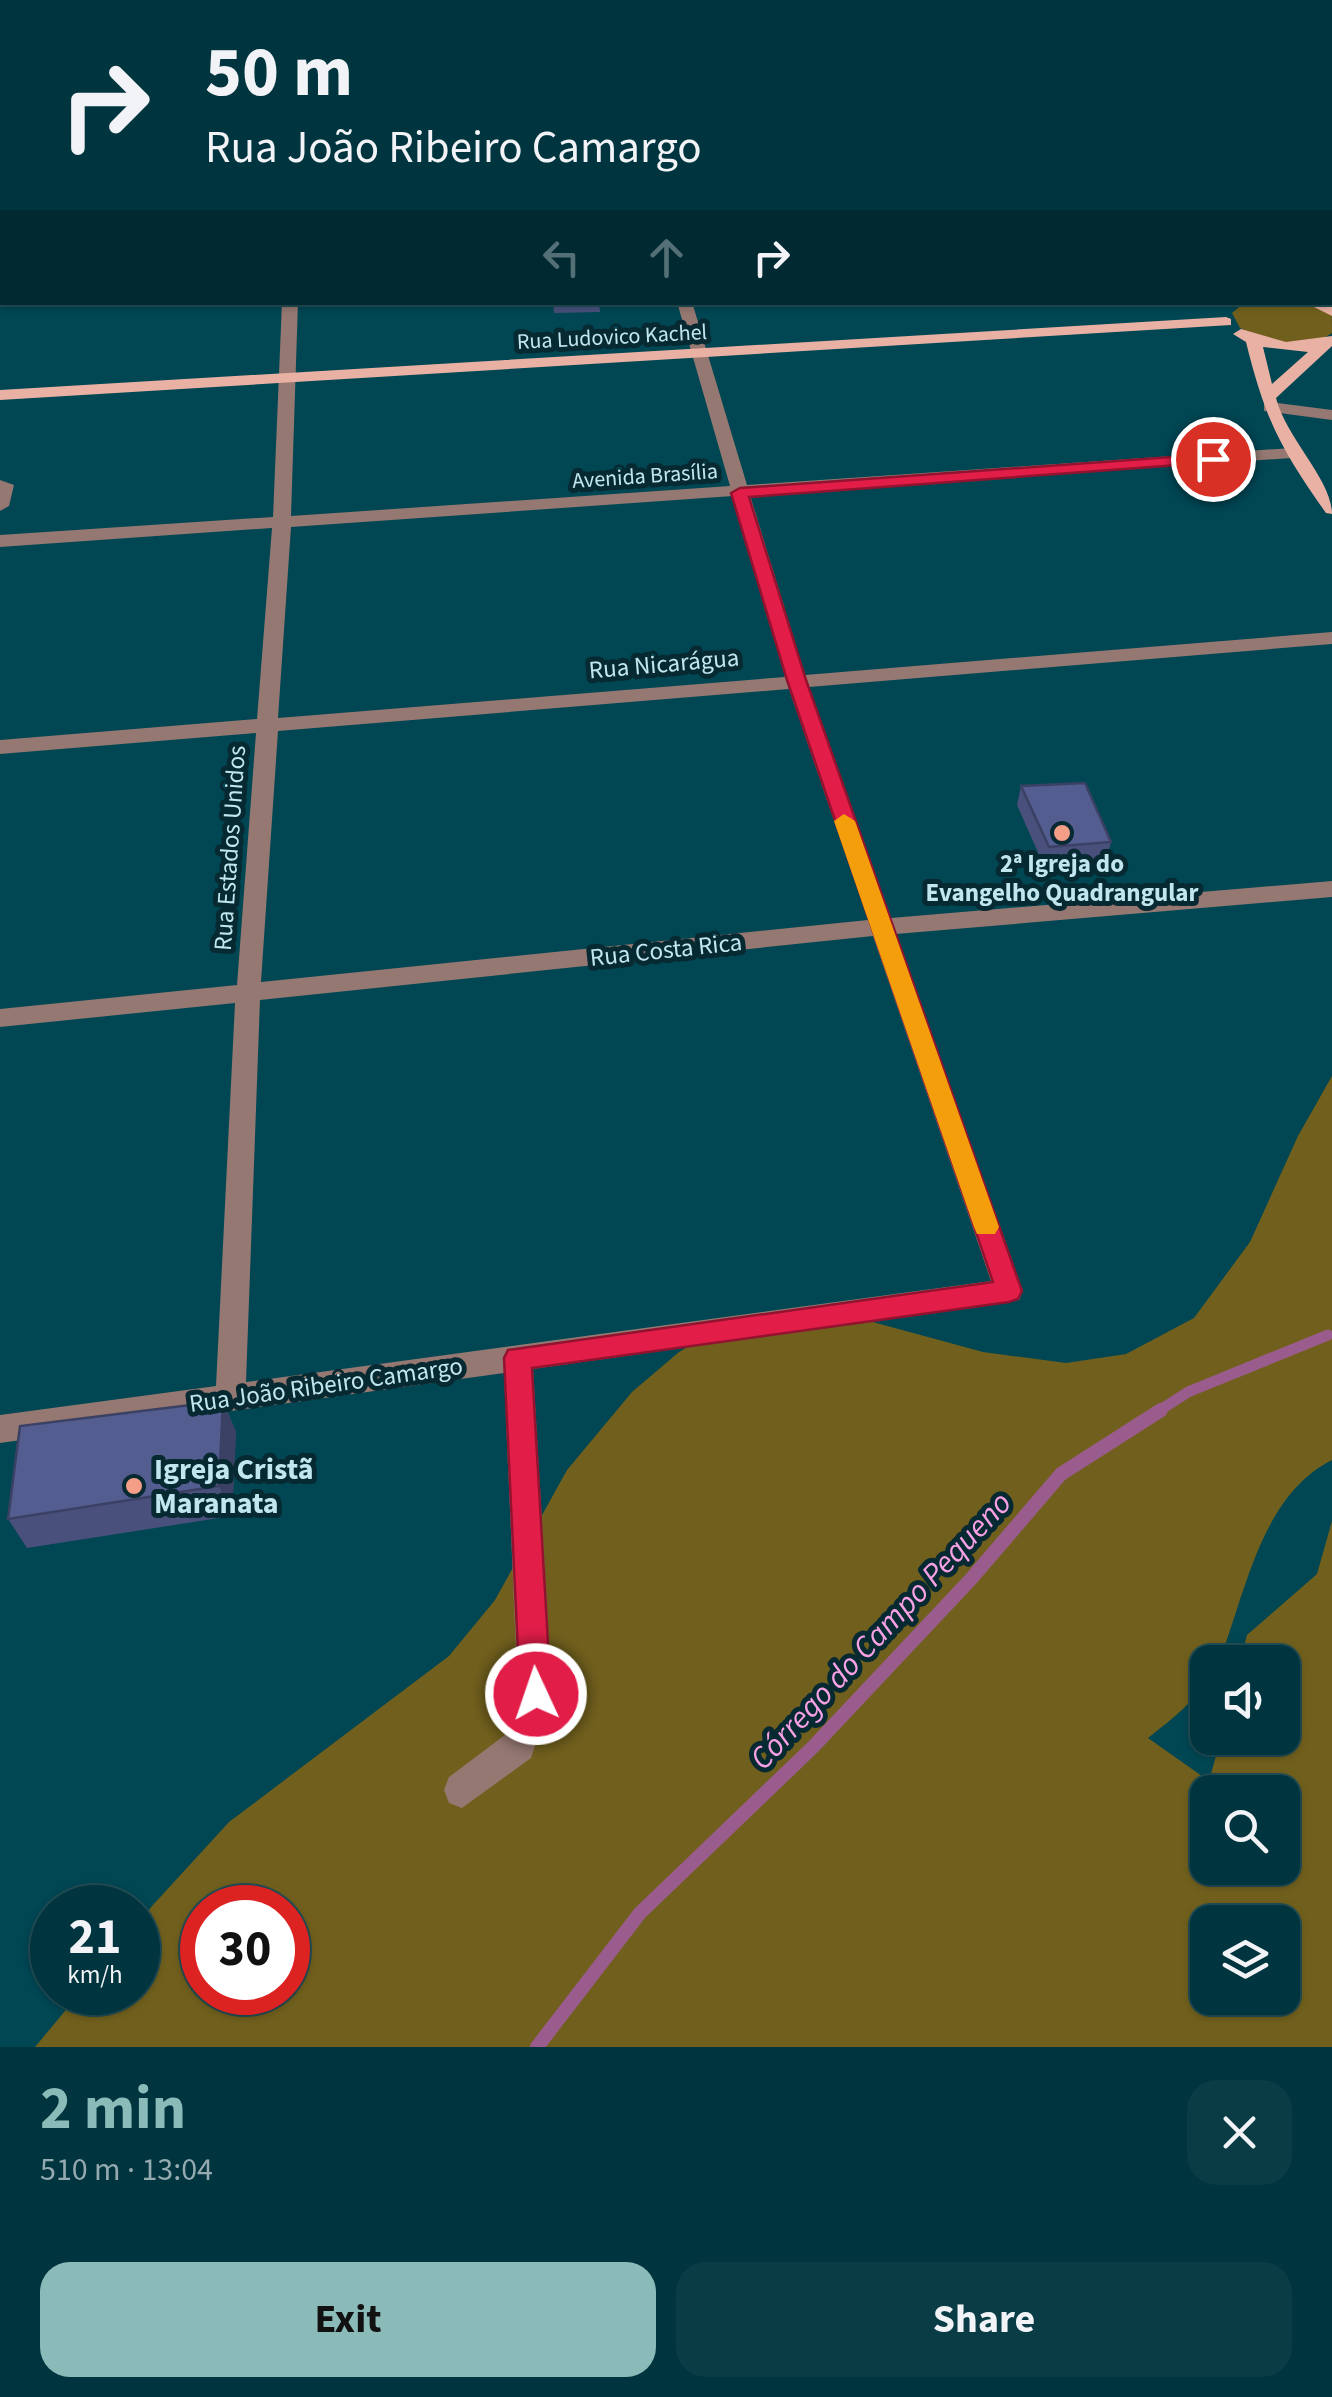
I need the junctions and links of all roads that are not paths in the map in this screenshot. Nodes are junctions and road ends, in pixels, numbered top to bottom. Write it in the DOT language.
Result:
graph roads {
  1 [pos="290,305"];
  2 [pos="685,305"];
  3 [pos="1228,308"];
  4 [pos="1253,340"];
  5 [pos="1330,342"];
  6 [pos="701,355"];
  7 [pos="285,377"];
  8 [pos="0,394"];
  9 [pos="1269,402"];
  10 [pos="1332,415"];
  11 [pos="1292,453"];
  12 [pos="0,484"];
  13 [pos="740,493"];
  14 [pos="0,506"];
  15 [pos="1332,509"];
  16 [pos="282,522"];
  17 [pos="0,541"];
  18 [pos="1332,638"];
  19 [pos="796,680"];
  20 [pos="267,724"];
  21 [pos="0,746"];
  22 [pos="1332,888"];
  23 [pos="880,927"];
  24 [pos="248,996"];
  25 [pos="0,1018"];
  26 [pos="518,1358"];
  27 [pos="230,1398"];
  28 [pos="0,1429"];
  29 [pos="462,1790"];
  1 -- 7 [label="street, Rua Estados Unidos"];
  2 -- 6 [label="street"];
  3 -- 4 [label="main road"];
  3 -- 6 [label="main road, Rua Ludovico Kachel"];
  4 -- 5 [label="main road"];
  4 -- 9 [label="main road"];
  5 -- 9 [label="main road"];
  6 -- 7 [label="main road, Rua Ludovico Kachel"];
  6 -- 13 [label="street"];
  7 -- 8 [label="main road, Rua Ludovico Kachel"];
  7 -- 16 [label="street, Rua Estados Unidos"];
  9 -- 10 [label="street"];
  9 -- 11 [label="main road"];
  11 -- 13 [label="street, Avenida Brasília"];
  11 -- 15 [label="main road"];
  12 -- 14 [label="street"];
  13 -- 16 [label="street, Avenida Brasília"];
  13 -- 19 [label="street"];
  16 -- 17 [label="street, Avenida Brasília"];
  16 -- 20 [label="street, Rua Estados Unidos"];
  18 -- 19 [label="street, Rua Nicarágua"];
  19 -- 20 [label="street, Rua Nicarágua"];
  19 -- 23 [label="street"];
  20 -- 21 [label="street, Rua Nicarágua"];
  20 -- 24 [label="street, Rua Estados Unidos"];
  22 -- 23 [label="street, Rua Costa Rica"];
  23 -- 24 [label="street, Rua Costa Rica"];
  23 -- 26 [label="street, Rua João Ribeiro Camargo"];
  24 -- 25 [label="street, Rua Costa Rica"];
  24 -- 27 [label="street, Rua Estados Unidos"];
  26 -- 27 [label="street, Rua João Ribeiro Camargo"];
  26 -- 29 [label="street"];
  27 -- 28 [label="street, Rua João Ribeiro Camargo"];
}
